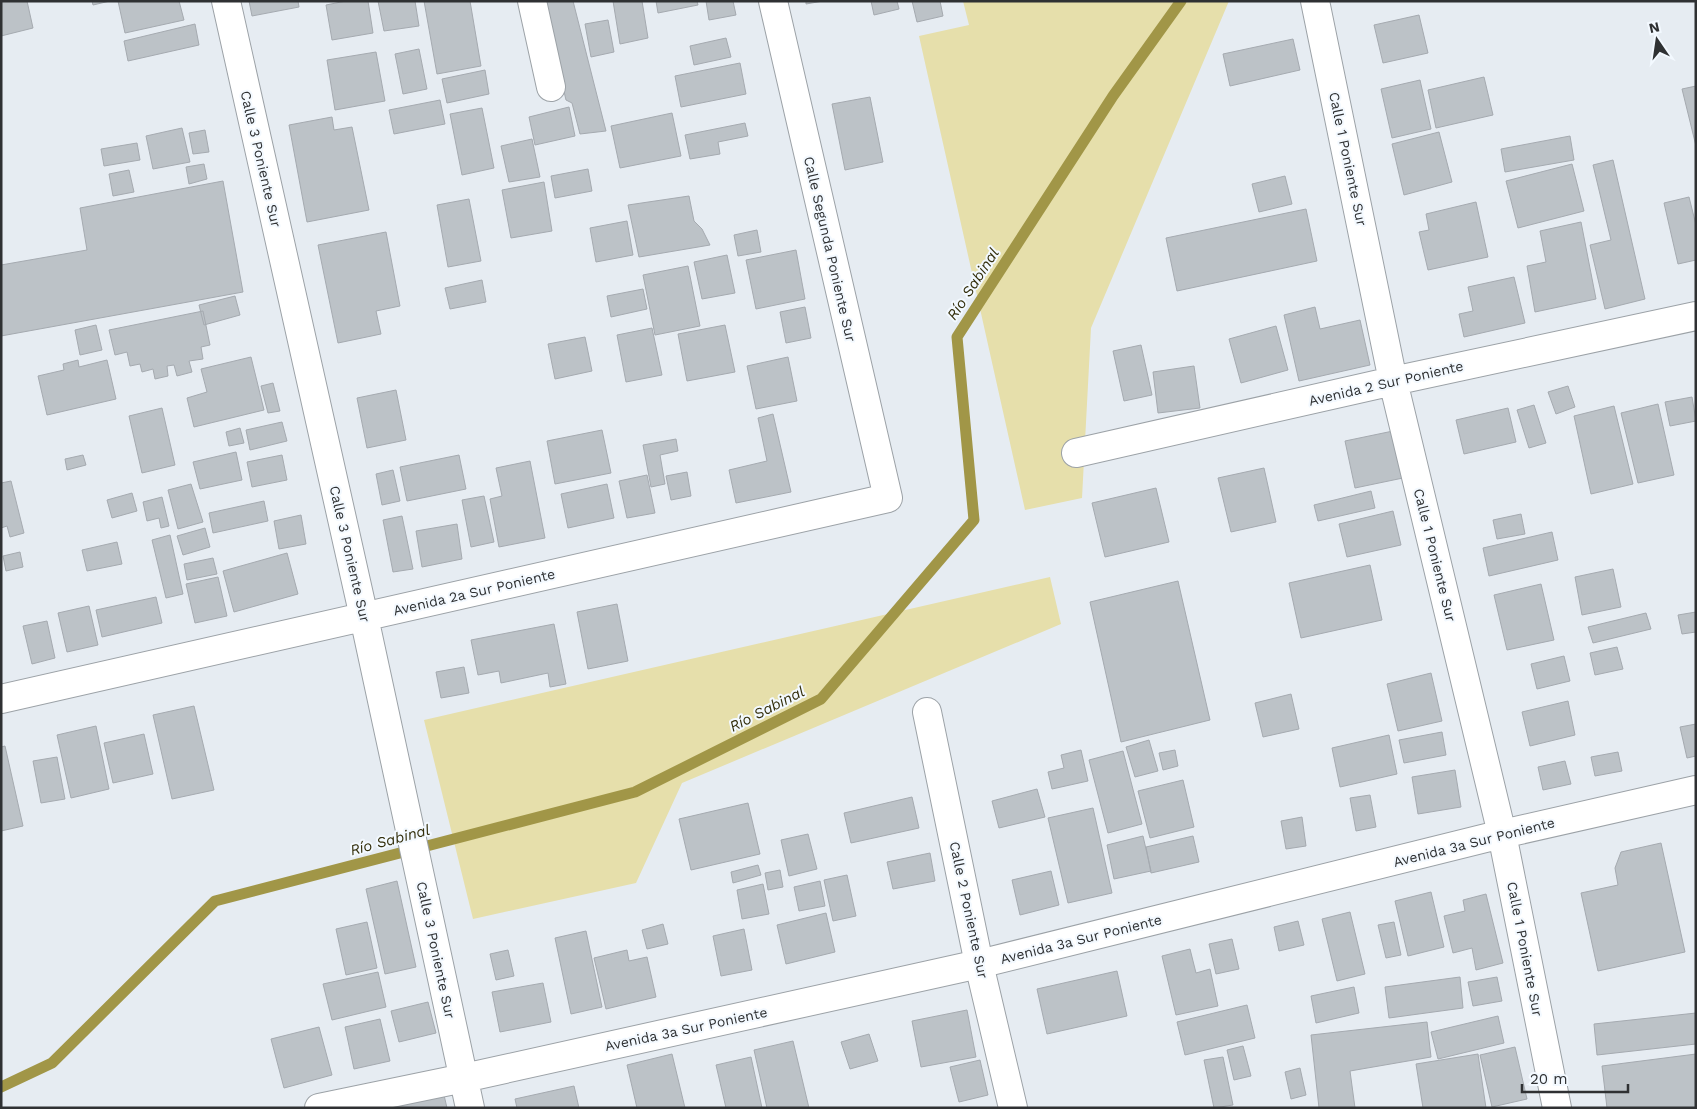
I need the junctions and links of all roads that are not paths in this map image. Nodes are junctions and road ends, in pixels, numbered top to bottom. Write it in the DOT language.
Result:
graph roads {
  1 [pos="226,1"];
  2 [pos="532,1"];
  3 [pos="773,1"];
  4 [pos="1315,1"];
  5 [pos="551,87"];
  6 [pos="1696,316"];
  7 [pos="1393,381"];
  8 [pos="1076,454"];
  9 [pos="888,498"];
  10 [pos="364,617"];
  11 [pos="1,699"];
  12 [pos="927,712"];
  13 [pos="1696,790"];
  14 [pos="1502,834"];
  15 [pos="979,964"];
  16 [pos="464,1078"];
  17 [pos="319,1108"];
  18 [pos="470,1108"];
  19 [pos="1013,1108"];
  20 [pos="1557,1108"];
  1 -- 10 [label="street, Calle 3 Poniente Sur"];
  2 -- 5 [label="street"];
  3 -- 9 [label="street, Calle Segunda Poniente Sur"];
  4 -- 7 [label="street, Calle 1 Poniente Sur"];
  6 -- 7 [label="street, Avenida 2 Sur Poniente"];
  7 -- 8 [label="street, Avenida 2 Sur Poniente"];
  7 -- 14 [label="street, Calle 1 Poniente Sur"];
  9 -- 10 [label="street, Avenida 2a Sur Poniente"];
  10 -- 11 [label="street, Avenida 2a Sur Poniente"];
  10 -- 16 [label="street, Calle 3 Poniente Sur"];
  12 -- 15 [label="street, Calle 2 Poniente Sur"];
  13 -- 14 [label="street, Avenida 3a Sur Poniente"];
  14 -- 15 [label="street, Avenida 3a Sur Poniente"];
  14 -- 20 [label="street, Calle 1 Poniente Sur"];
  15 -- 16 [label="street, Avenida 3a Sur Poniente"];
  15 -- 19 [label="street, Calle 2 Poniente Sur"];
  16 -- 17 [label="street, Avenida 3a Sur Poniente"];
  16 -- 18 [label="street, Calle 3 Poniente Sur"];
}
